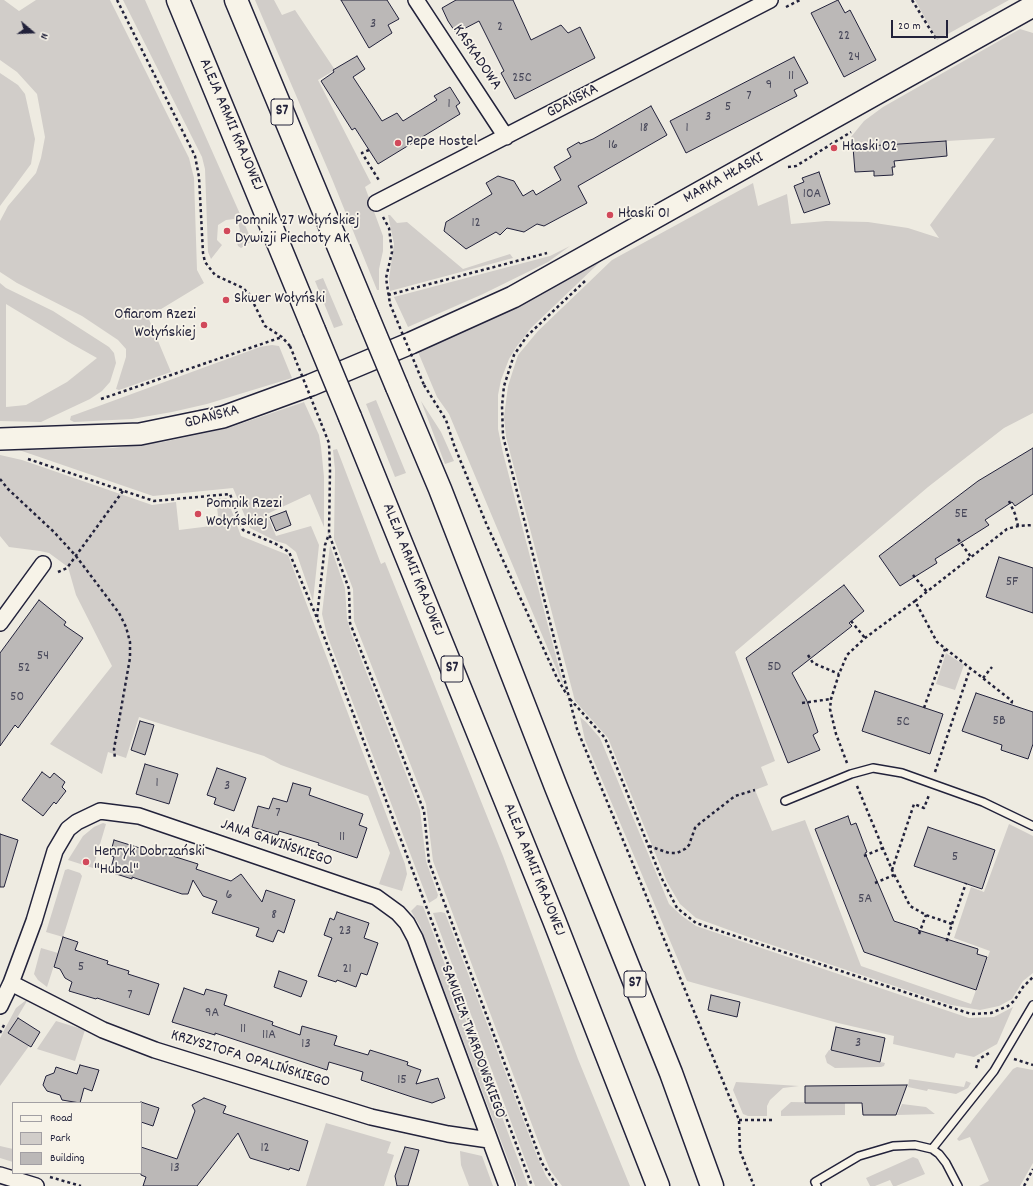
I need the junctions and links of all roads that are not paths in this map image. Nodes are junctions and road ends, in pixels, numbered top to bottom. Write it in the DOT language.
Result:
graph roads {
  1 [pos="178,0"];
  2 [pos="236,0"];
  3 [pos="416,0"];
  4 [pos="770,0"];
  5 [pos="1033,6"];
  6 [pos="506,137"];
  7 [pos="376,203"];
  8 [pos="404,338"];
  9 [pos="0,438"];
  10 [pos="43,564"];
  11 [pos="0,624"];
  12 [pos="785,800"];
  13 [pos="1033,826"];
  14 [pos="398,913"];
  15 [pos="11,983"];
  16 [pos="1033,1005"];
  17 [pos="0,1006"];
  18 [pos="489,1140"];
  19 [pos="932,1149"];
  20 [pos="0,1175"];
  21 [pos="41,1181"];
  22 [pos="712,1185"];
  23 [pos="508,1186"];
  24 [pos="658,1186"];
  25 [pos="817,1186"];
  26 [pos="958,1186"];
  1 -- 24 [label="highway, ALEJA ARMII KRAJOWEJ / S7, bridge"];
  2 -- 22 [label="highway, S7, bridge"];
  3 -- 6 [label="street, KASKADOWA"];
  4 -- 6 [label="street, GDAŃSKA"];
  5 -- 8 [label="street, MARKA HŁASKI"];
  6 -- 7 [label="street, GDAŃSKA"];
  8 -- 9 [label="street, GDAŃSKA"];
  10 -- 11 [label="street"];
  12 -- 13 [label="lane"];
  14 -- 15 [label="street, JANA GAWIŃSKIEGO"];
  14 -- 18 [label="street, SAMUELA TWARDOWSKIEGO"];
  15 -- 17 [label="street, JANA GAWIŃSKIEGO"];
  15 -- 18 [label="street, KRZYSZTOFA OPALIŃSKIEGO"];
  16 -- 19 [label="lane"];
  18 -- 23 [label="street, SAMUELA TWARDOWSKIEGO"];
  19 -- 25 [label="lane"];
  19 -- 26 [label="lane"];
  20 -- 21 [label="street"];
}
